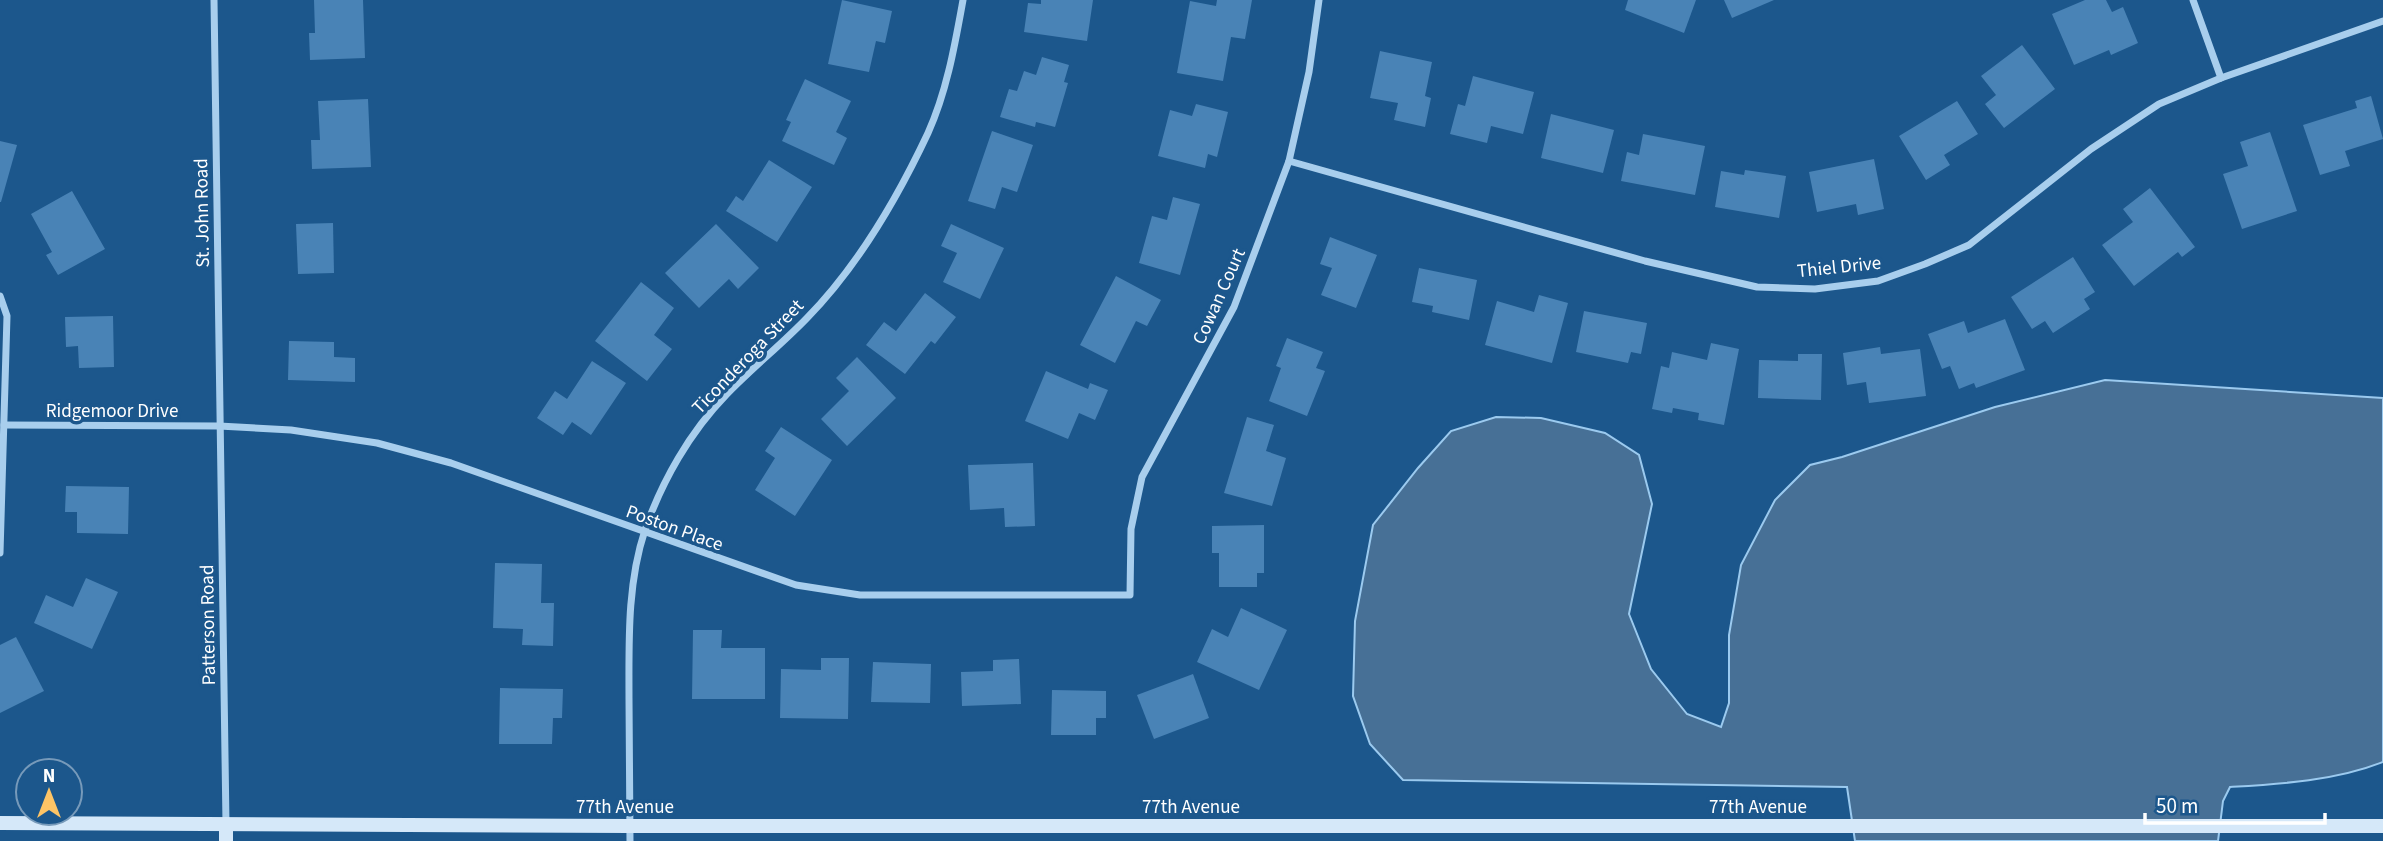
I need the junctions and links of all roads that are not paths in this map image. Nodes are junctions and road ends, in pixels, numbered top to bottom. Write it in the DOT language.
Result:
graph roads {
  1 [pos="214,0"];
  2 [pos="963,0"];
  3 [pos="1319,0"];
  4 [pos="2193,0"];
  5 [pos="2383,21"];
  6 [pos="2221,78"];
  7 [pos="1289,161"];
  8 [pos="0,296"];
  9 [pos="4,425"];
  10 [pos="219,426"];
  11 [pos="645,532"];
  12 [pos="0,553"];
  13 [pos="1130,595"];
  14 [pos="0,823"];
  15 [pos="226,824"];
  16 [pos="630,826"];
  17 [pos="2383,826"];
  18 [pos="226,841"];
  19 [pos="630,841"];
  1 -- 10 [label="street, St. John Road"];
  2 -- 11 [label="street, Ticonderoga Street"];
  3 -- 7 [label="street, Cowan Court"];
  4 -- 6 [label="street"];
  5 -- 6 [label="street, Thiel Drive"];
  6 -- 7 [label="street, Thiel Drive"];
  7 -- 13 [label="street, Cowan Court"];
  8 -- 9 [label="street"];
  9 -- 10 [label="street, Ridgemoor Drive"];
  9 -- 12 [label="street"];
  10 -- 11 [label="street, Poston Place"];
  10 -- 15 [label="street, Patterson Road"];
  11 -- 13 [label="street, Poston Place"];
  11 -- 16 [label="street, Ticonderoga Street"];
  14 -- 15 [label="street, 77th Avenue"];
  15 -- 16 [label="street, 77th Avenue"];
  15 -- 18 [label="street"];
  16 -- 17 [label="street, 77th Avenue"];
  16 -- 19 [label="street, Ticonderoga Street"];
}
